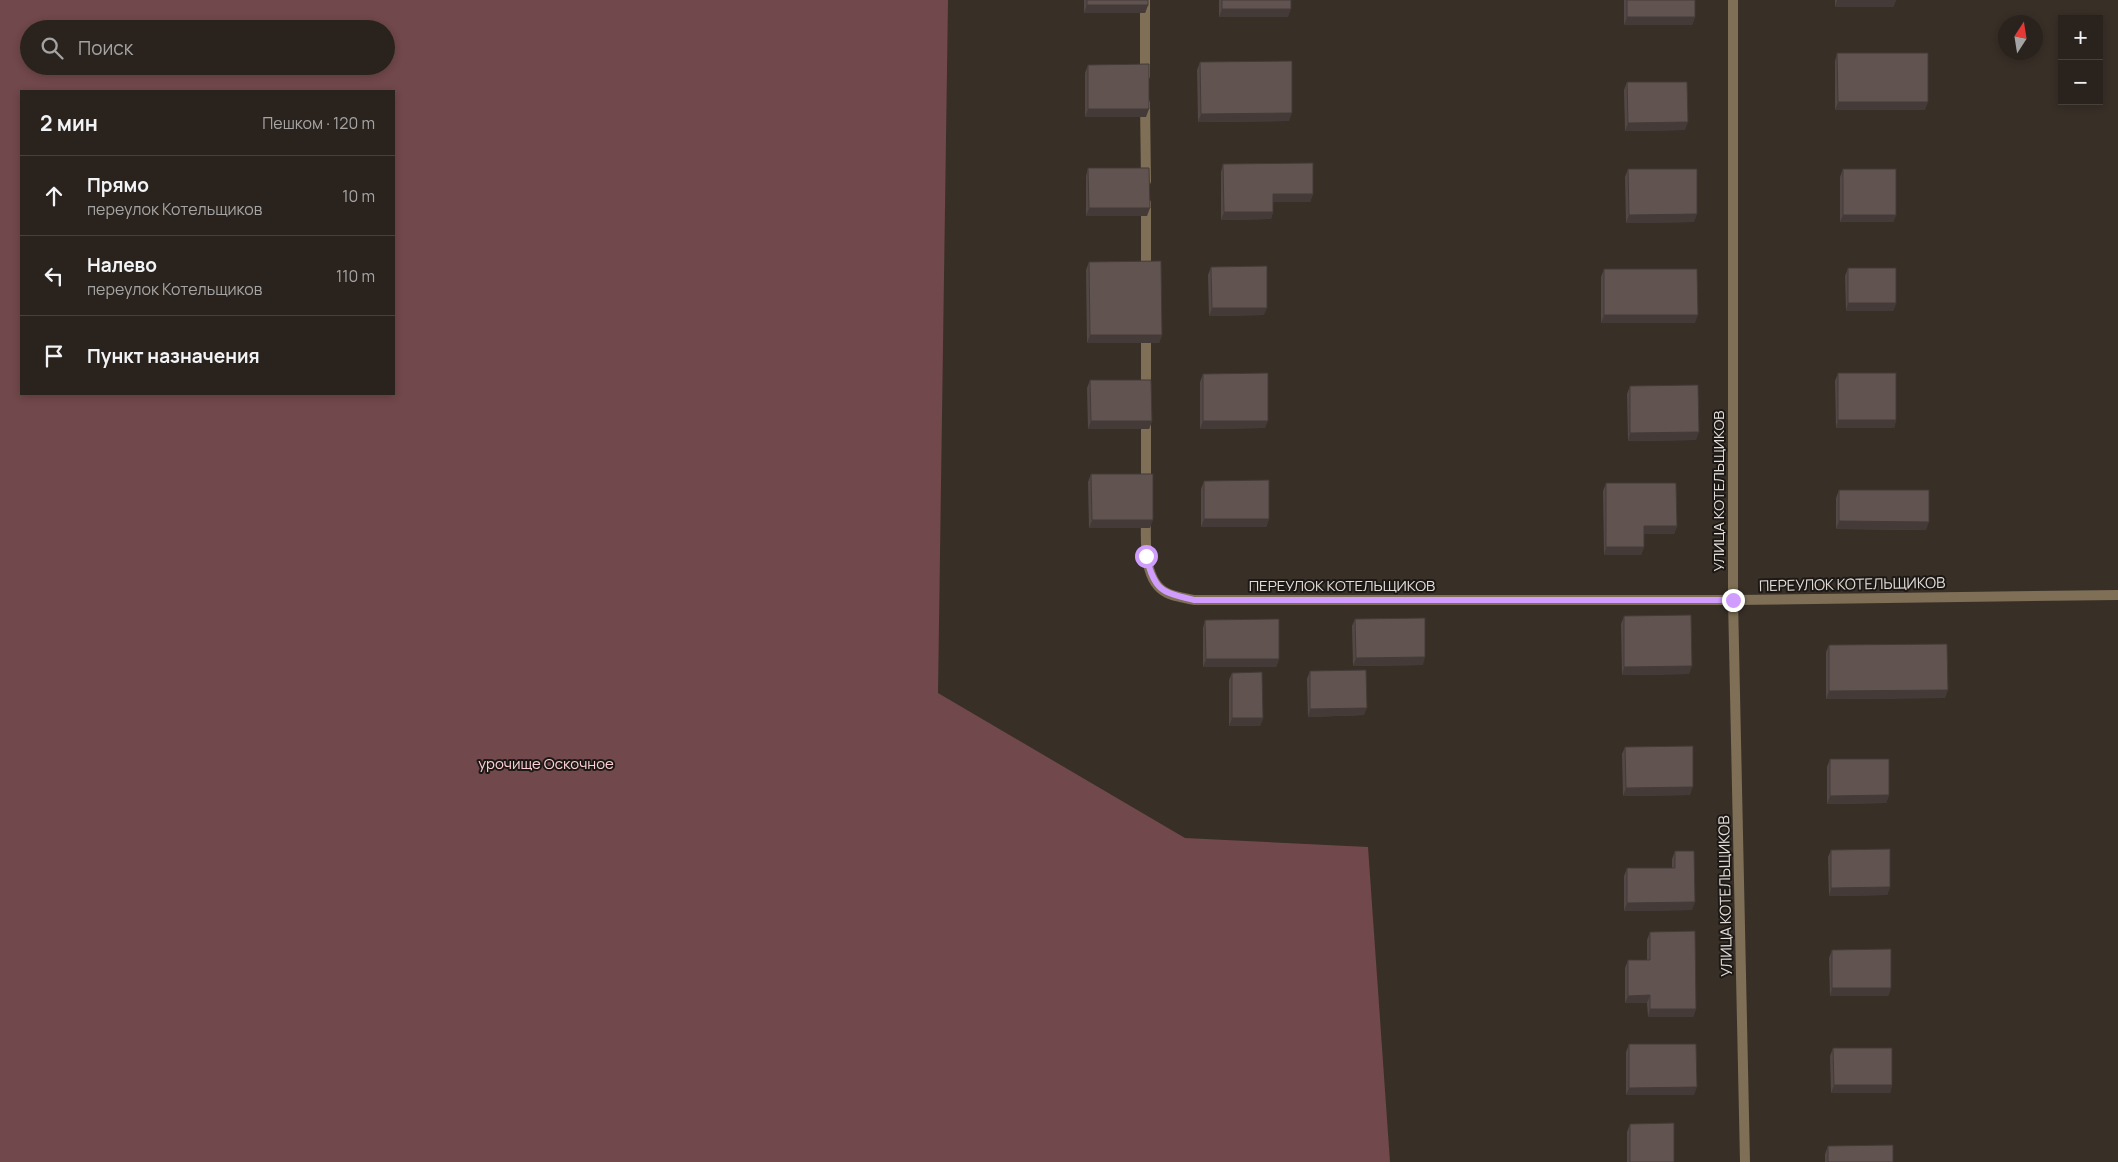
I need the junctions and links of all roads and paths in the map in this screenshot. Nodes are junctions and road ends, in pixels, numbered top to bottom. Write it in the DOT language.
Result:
graph roads {
  1 [pos="1145,0"];
  2 [pos="1733,0"];
  3 [pos="1146,288"];
  4 [pos="1146,318"];
  5 [pos="2118,595"];
  6 [pos="1733,600"];
  7 [pos="1745,1162"];
  1 -- 3 [label="street"];
  2 -- 6 [label="street, УЛИЦА КОТЕЛЬЩИКОВ"];
  4 -- 6 [label="street, ПЕРЕУЛОК КОТЕЛЬЩИКОВ"];
  5 -- 6 [label="street, ПЕРЕУЛОК КОТЕЛЬЩИКОВ"];
  6 -- 7 [label="street, УЛИЦА КОТЕЛЬЩИКОВ"];
}
